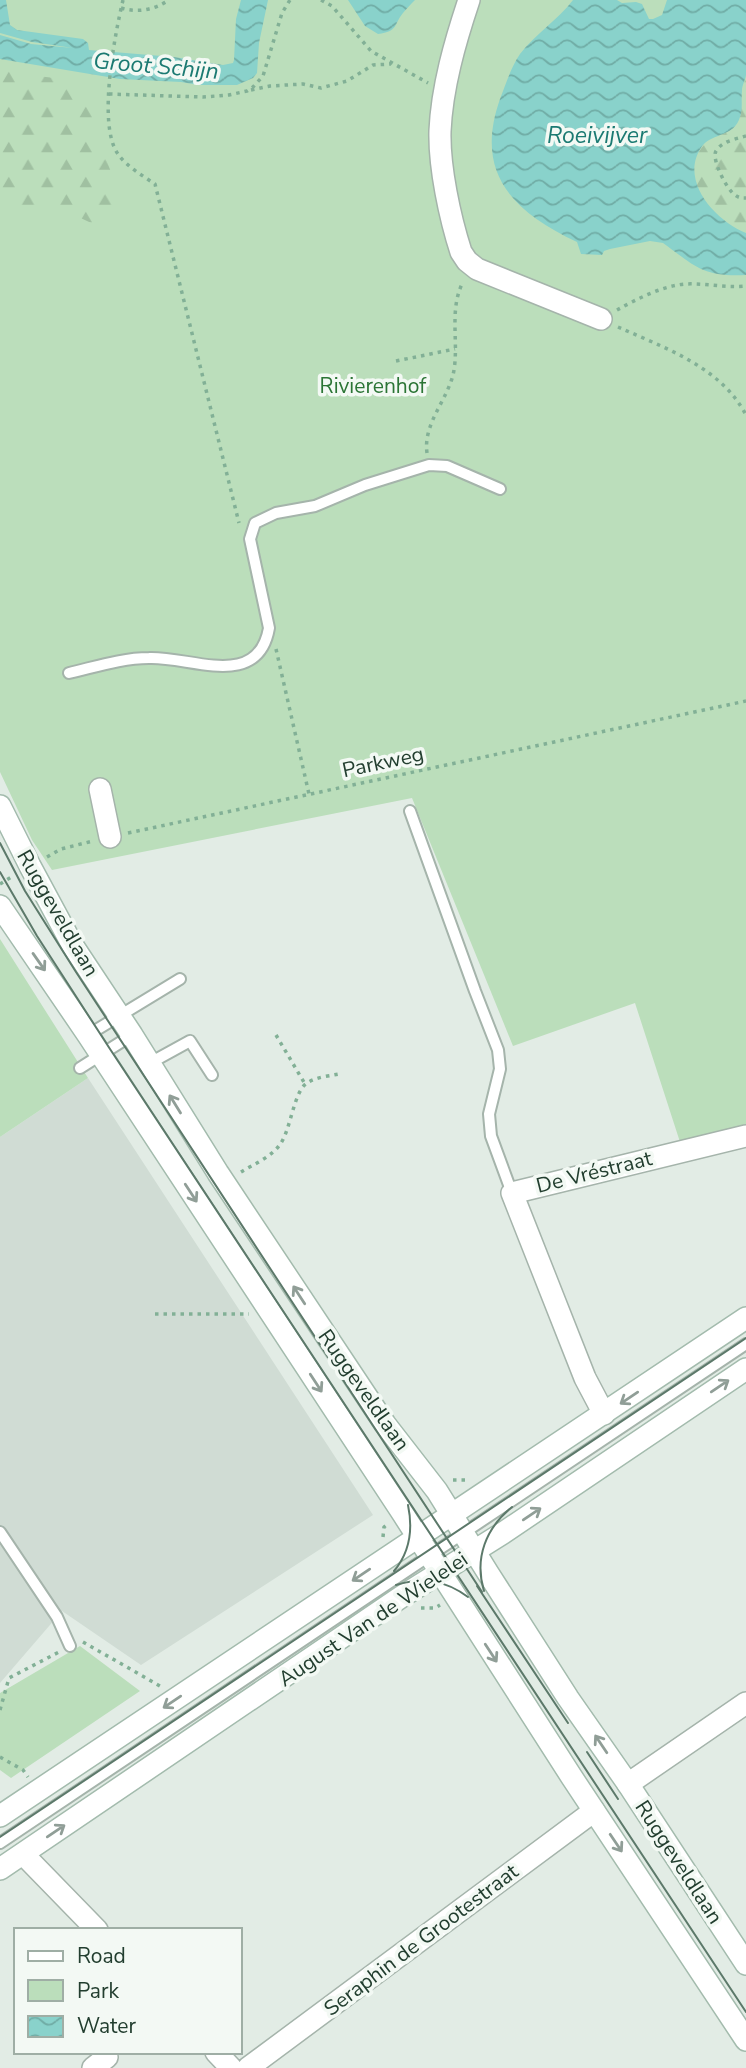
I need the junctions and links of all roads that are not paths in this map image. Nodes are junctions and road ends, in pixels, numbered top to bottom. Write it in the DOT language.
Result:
graph roads {
  1 [pos="469,0"];
  2 [pos="601,319"];
  3 [pos="500,489"];
  4 [pos="69,673"];
  5 [pos="100,789"];
  6 [pos="0,806"];
  7 [pos="410,811"];
  8 [pos="110,837"];
  9 [pos="0,906"];
  10 [pos="180,979"];
  11 [pos="120,1017"];
  12 [pos="88,1035"];
  13 [pos="132,1035"];
  14 [pos="101,1054"];
  15 [pos="150,1063"];
  16 [pos="80,1068"];
  17 [pos="212,1075"];
  18 [pos="746,1136"];
  19 [pos="512,1193"];
  20 [pos="746,1318"];
  21 [pos="746,1344"];
  22 [pos="746,1369"];
  23 [pos="604,1414"];
  24 [pos="0,1532"];
  25 [pos="464,1533"];
  26 [pos="417,1537"];
  27 [pos="435,1565"];
  28 [pos="70,1646"];
  29 [pos="746,1703"];
  30 [pos="628,1784"];
  31 [pos="594,1811"];
  32 [pos="0,1816"];
  33 [pos="0,1843"];
  34 [pos="23,1854"];
  35 [pos="0,1869"];
  36 [pos="95,1928"];
  37 [pos="738,1942"];
  38 [pos="746,1964"];
  39 [pos="746,2040"];
  40 [pos="218,2054"];
  41 [pos="231,2068"];
  42 [pos="248,2068"];
  1 -- 2 [label="street"];
  3 -- 4 [label="lane"];
  5 -- 8 [label="street"];
  6 -- 11 [label="street, Ruggeveldlaan"];
  7 -- 19 [label="lane"];
  9 -- 12 [label="street, Ruggeveldlaan, one-way"];
  10 -- 11 [label="lane"];
  11 -- 12 [label="lane"];
  11 -- 13 [label="street, Ruggeveldlaan"];
  12 -- 14 [label="street, Ruggeveldlaan"];
  13 -- 14 [label="lane"];
  13 -- 15 [label="street, Ruggeveldlaan"];
  14 -- 16 [label="lane"];
  14 -- 26 [label="street, Ruggeveldlaan, one-way"];
  15 -- 17 [label="lane"];
  25 -- 15 [label="street, Ruggeveldlaan, one-way"];
  18 -- 19 [label="street, De Vréstraat"];
  19 -- 23 [label="street, De Vréstraat"];
  20 -- 23 [label="street, August Van de Wielelei, one-way"];
  21 -- 25 [label="lane, August Van de Wielelei"];
  25 -- 22 [label="street, August Van de Wielelei, one-way"];
  23 -- 25 [label="street, August Van de Wielelei"];
  24 -- 28 [label="lane"];
  25 -- 26 [label="street, August Van de Wielelei"];
  25 -- 27 [label="street, August Van de Wielelei"];
  30 -- 25 [label="street, Ruggeveldlaan, one-way"];
  26 -- 27 [label="street, Ruggeveldlaan"];
  26 -- 32 [label="street, August Van de Wielelei, one-way"];
  27 -- 31 [label="street, Ruggeveldlaan, one-way"];
  27 -- 33 [label="lane, August Van de Wielelei"];
  34 -- 27 [label="street, August Van de Wielelei, one-way"];
  29 -- 30 [label="street"];
  30 -- 37 [label="street, Ruggeveldlaan"];
  31 -- 39 [label="street, Ruggeveldlaan, one-way"];
  31 -- 42 [label="street, Seraphin de Grootestraat"];
  34 -- 35 [label="street, August Van de Wielelei"];
  34 -- 36 [label="street"];
  37 -- 38 [label="street, Ruggeveldlaan"];
  40 -- 41 [label="street"];
}
